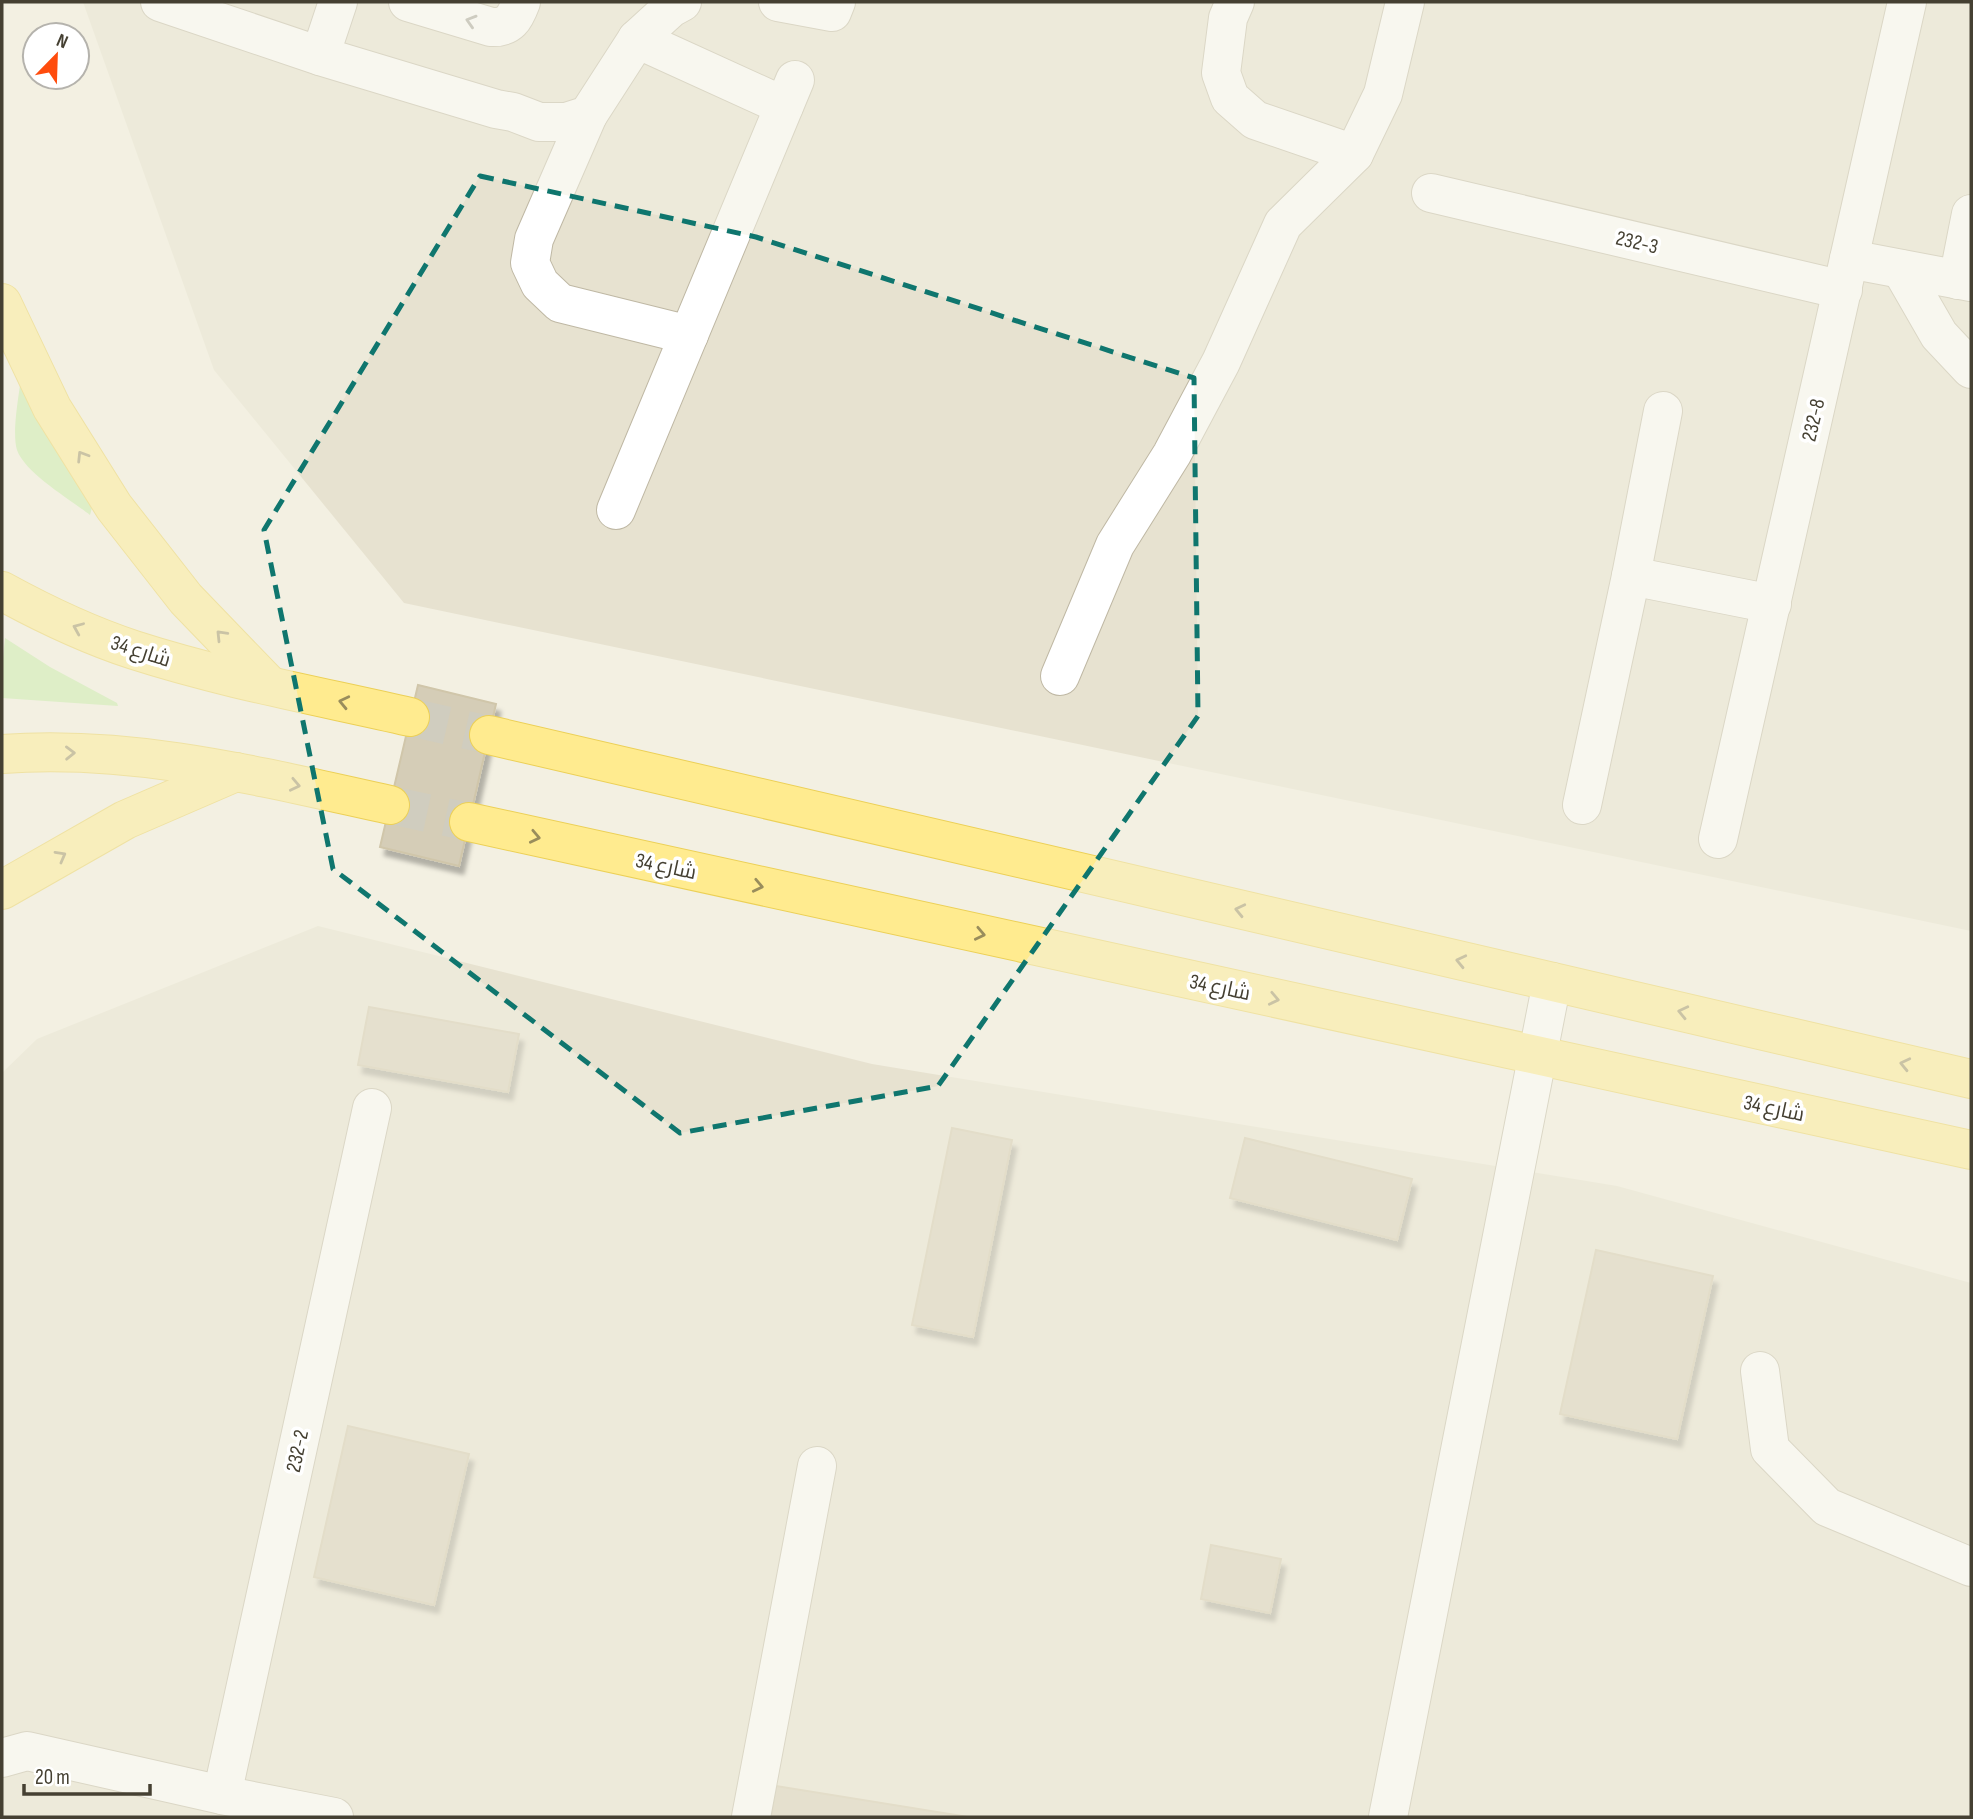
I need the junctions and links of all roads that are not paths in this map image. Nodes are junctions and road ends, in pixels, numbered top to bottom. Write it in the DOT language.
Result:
graph roads {
  1 [pos="160,2"];
  2 [pos="338,2"];
  3 [pos="408,2"];
  4 [pos="521,2"];
  5 [pos="682,2"];
  6 [pos="778,2"];
  7 [pos="1235,2"];
  8 [pos="1405,2"];
  9 [pos="1908,2"];
  10 [pos="834,7"];
  11 [pos="636,39"];
  12 [pos="320,57"];
  13 [pos="588,115"];
  14 [pos="1354,154"];
  15 [pos="1431,193"];
  16 [pos="1971,214"];
  17 [pos="1901,269"];
  18 [pos="1846,274"];
  19 [pos="1964,281"];
  20 [pos="2,303"];
  21 [pos="689,335"];
  22 [pos="1971,369"];
  23 [pos="1663,411"];
  24 [pos="616,510"];
  25 [pos="1631,576"];
  26 [pos="2,591"];
  27 [pos="1772,604"];
  28 [pos="1060,676"];
  29 [pos="268,684"];
  30 [pos="410,717"];
  31 [pos="489,735"];
  32 [pos="2,754"];
  33 [pos="236,772"];
  34 [pos="390,805"];
  35 [pos="1581,805"];
  36 [pos="469,822"];
  37 [pos="1718,839"];
  38 [pos="2,890"];
  39 [pos="1552,982"];
  40 [pos="1537,1056"];
  41 [pos="1971,1079"];
  42 [pos="372,1108"];
  43 [pos="1971,1150"];
  44 [pos="1760,1371"];
  45 [pos="817,1466"];
  46 [pos="1971,1567"];
  47 [pos="2,1758"];
  48 [pos="222,1795"];
  49 [pos="334,1817"];
  50 [pos="751,1817"];
  51 [pos="1388,1817"];
  1 -- 12 [label="street"];
  2 -- 12 [label="street"];
  4 -- 3 [label="street, one-way"];
  5 -- 11 [label="street"];
  6 -- 10 [label="street"];
  7 -- 14 [label="street"];
  8 -- 14 [label="street"];
  9 -- 18 [label="street, 232-8"];
  11 -- 13 [label="street"];
  11 -- 21 [label="street"];
  12 -- 13 [label="street"];
  13 -- 21 [label="street"];
  14 -- 28 [label="street"];
  15 -- 18 [label="street, 232-3"];
  16 -- 19 [label="street"];
  17 -- 18 [label="street, 232-3"];
  17 -- 19 [label="street, 232-3"];
  17 -- 22 [label="street"];
  18 -- 27 [label="street, 232-8"];
  29 -- 20 [label="main road, one-way"];
  21 -- 24 [label="street"];
  23 -- 25 [label="street"];
  25 -- 27 [label="street"];
  25 -- 35 [label="street"];
  29 -- 26 [label="main road, شارع 34, one-way"];
  27 -- 37 [label="street, 232-8"];
  30 -- 29 [label="main road, شارع 34, one-way"];
  39 -- 31 [label="main road, one-way"];
  32 -- 33 [label="main road, one-way"];
  33 -- 34 [label="main road, one-way"];
  38 -- 33 [label="main road, one-way"];
  36 -- 40 [label="main road, شارع 34, one-way"];
  39 -- 40 [label="street"];
  41 -- 39 [label="main road, one-way"];
  40 -- 43 [label="main road, شارع 34"];
  40 -- 51 [label="street"];
  42 -- 48 [label="street, 232-2"];
  44 -- 46 [label="street"];
  45 -- 50 [label="street"];
  47 -- 48 [label="street"];
  48 -- 49 [label="street"];
}
